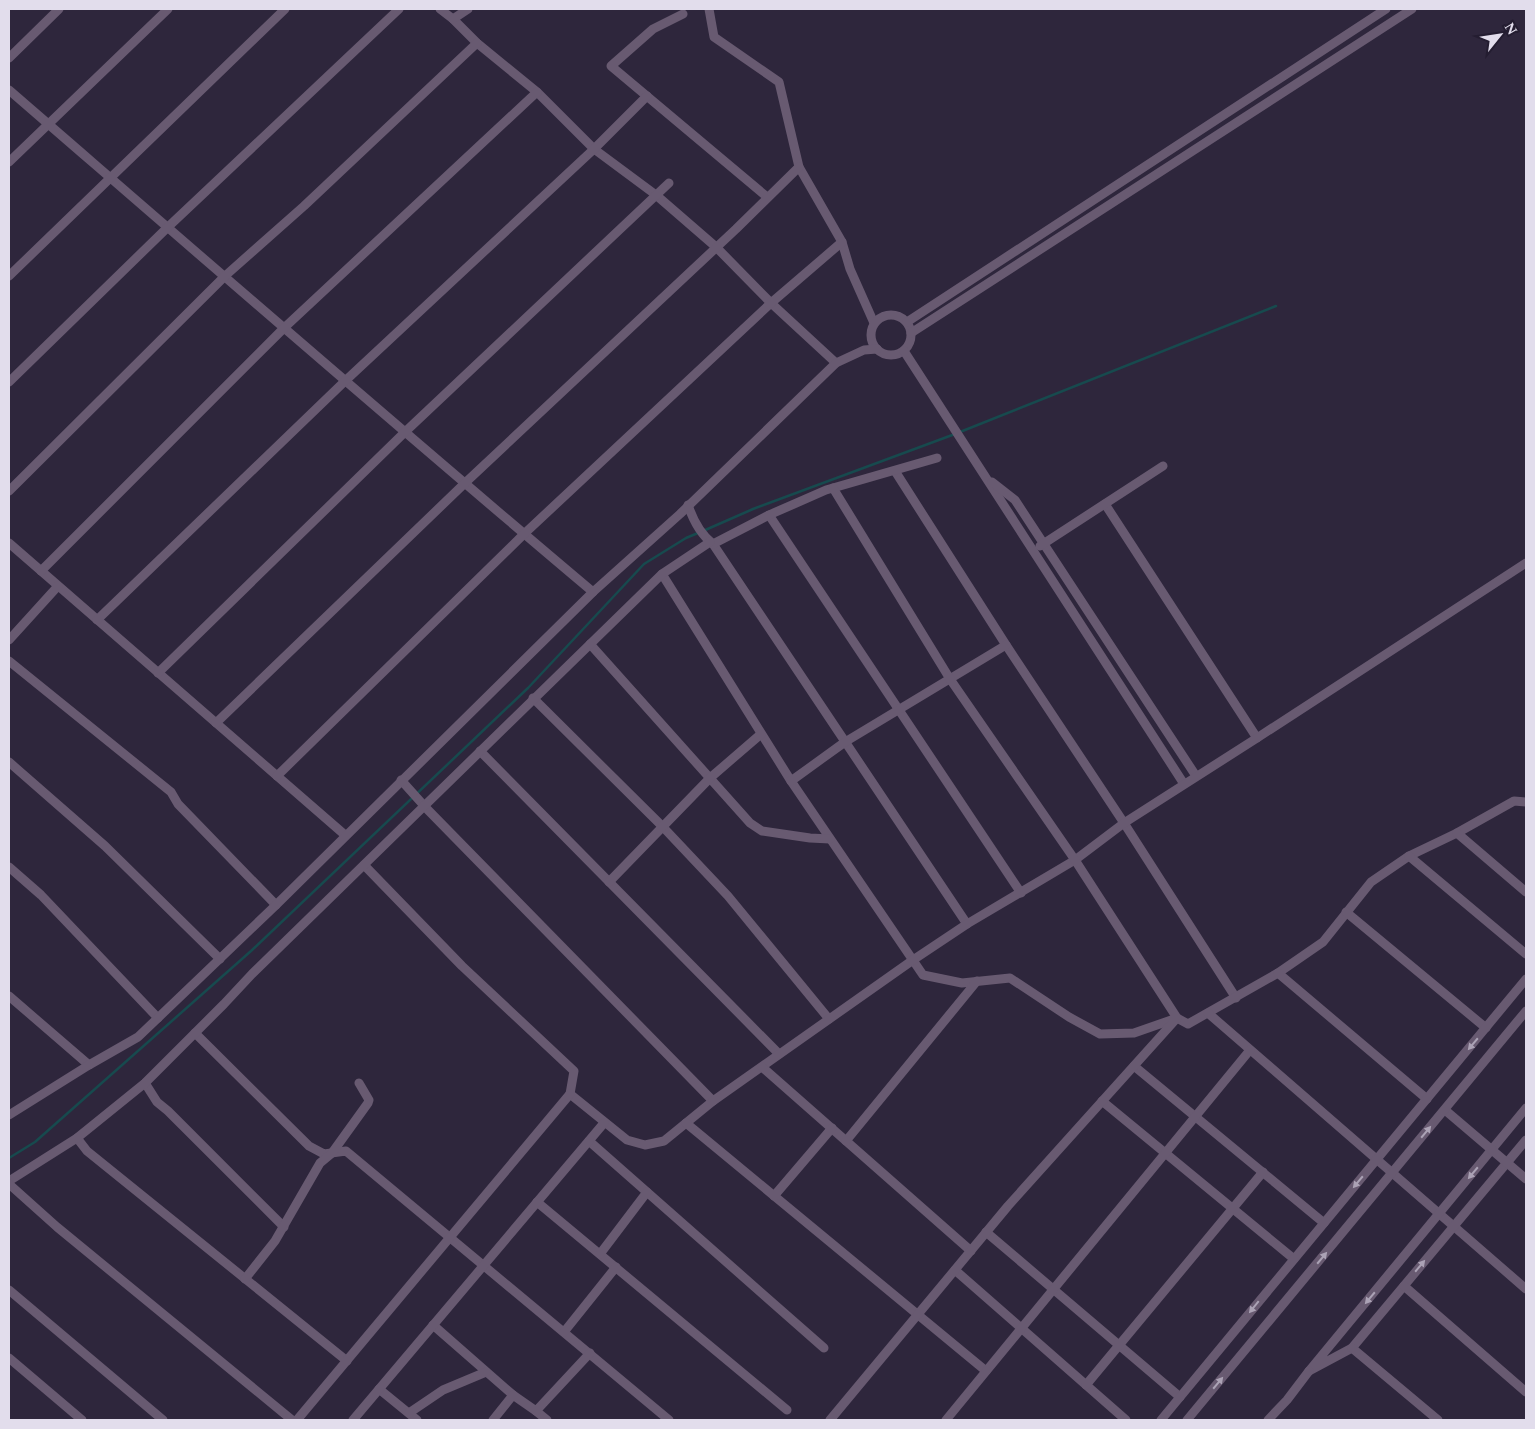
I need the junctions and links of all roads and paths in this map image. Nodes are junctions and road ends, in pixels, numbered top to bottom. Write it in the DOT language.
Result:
graph roads {
  1 [pos="59,9"];
  2 [pos="168,9"];
  3 [pos="285,9"];
  4 [pos="399,9"];
  5 [pos="440,9"];
  6 [pos="468,9"];
  7 [pos="709,9"];
  8 [pos="1386,9"];
  9 [pos="1412,9"];
  10 [pos="683,14"];
  11 [pos="453,19"];
  12 [pos="477,43"];
  13 [pos="9,58"];
  14 [pos="9,90"];
  15 [pos="536,92"];
  16 [pos="647,96"];
  17 [pos="48,124"];
  18 [pos="594,149"];
  19 [pos="9,162"];
  20 [pos="798,167"];
  21 [pos="109,177"];
  22 [pos="669,183"];
  23 [pos="656,195"];
  24 [pos="767,198"];
  25 [pos="168,227"];
  26 [pos="842,242"];
  27 [pos="716,247"];
  28 [pos="9,276"];
  29 [pos="225,276"];
  30 [pos="772,303"];
  31 [pos="907,322"];
  32 [pos="874,323"];
  33 [pos="284,328"];
  34 [pos="911,334"];
  35 [pos="877,349"];
  36 [pos="904,351"];
  37 [pos="836,363"];
  38 [pos="9,382"];
  39 [pos="344,382"];
  40 [pos="406,432"];
  41 [pos="937,458"];
  42 [pos="1163,466"];
  43 [pos="895,471"];
  44 [pos="986,478"];
  45 [pos="465,483"];
  46 [pos="833,488"];
  47 [pos="9,491"];
  48 [pos="1105,504"];
  49 [pos="688,505"];
  50 [pos="769,515"];
  51 [pos="524,534"];
  52 [pos="710,541"];
  53 [pos="9,543"];
  54 [pos="1043,544"];
  55 [pos="1033,551"];
  56 [pos="1526,563"];
  57 [pos="41,571"];
  58 [pos="662,574"];
  59 [pos="58,586"];
  60 [pos="593,592"];
  61 [pos="98,620"];
  62 [pos="9,640"];
  63 [pos="590,644"];
  64 [pos="1006,645"];
  65 [pos="9,661"];
  66 [pos="158,672"];
  67 [pos="950,679"];
  68 [pos="533,698"];
  69 [pos="900,710"];
  70 [pos="216,723"];
  71 [pos="761,734"];
  72 [pos="1257,738"];
  73 [pos="845,742"];
  74 [pos="480,751"];
  75 [pos="9,762"];
  76 [pos="277,776"];
  77 [pos="1196,776"];
  78 [pos="710,778"];
  79 [pos="401,780"];
  80 [pos="791,781"];
  81 [pos="1184,784"];
  82 [pos="1526,802"];
  83 [pos="424,805"];
  84 [pos="1124,823"];
  85 [pos="662,826"];
  86 [pos="1457,833"];
  87 [pos="345,835"];
  88 [pos="830,839"];
  89 [pos="1409,856"];
  90 [pos="1074,860"];
  91 [pos="364,865"];
  92 [pos="9,867"];
  93 [pos="609,882"];
  94 [pos="1526,892"];
  95 [pos="1021,893"];
  96 [pos="276,905"];
  97 [pos="1346,912"];
  98 [pos="967,924"];
  99 [pos="1526,954"];
  100 [pos="220,959"];
  101 [pos="913,960"];
  102 [pos="1278,973"];
  103 [pos="1526,979"];
  104 [pos="976,981"];
  105 [pos="9,996"];
  106 [pos="1236,998"];
  107 [pos="1526,1011"];
  108 [pos="1208,1013"];
  109 [pos="158,1018"];
  110 [pos="1177,1018"];
  111 [pos="829,1019"];
  112 [pos="1486,1028"];
  113 [pos="195,1033"];
  114 [pos="1250,1050"];
  115 [pos="780,1054"];
  116 [pos="89,1065"];
  117 [pos="1134,1066"];
  118 [pos="762,1067"];
  119 [pos="145,1083"];
  120 [pos="360,1083"];
  121 [pos="570,1094"];
  122 [pos="1427,1099"];
  123 [pos="713,1101"];
  124 [pos="1102,1101"];
  125 [pos="1526,1108"];
  126 [pos="1444,1110"];
  127 [pos="9,1115"];
  128 [pos="1196,1117"];
  129 [pos="604,1123"];
  130 [pos="686,1123"];
  131 [pos="832,1128"];
  132 [pos="77,1138"];
  133 [pos="1526,1140"];
  134 [pos="589,1141"];
  135 [pos="846,1141"];
  136 [pos="1492,1150"];
  137 [pos="332,1153"];
  138 [pos="1166,1153"];
  139 [pos="1377,1160"];
  140 [pos="1507,1163"];
  141 [pos="1263,1172"];
  142 [pos="1392,1173"];
  143 [pos="1526,1179"];
  144 [pos="9,1182"];
  145 [pos="647,1192"];
  146 [pos="774,1196"];
  147 [pos="537,1202"];
  148 [pos="1232,1208"];
  149 [pos="1439,1214"];
  150 [pos="1324,1223"];
  151 [pos="1454,1226"];
  152 [pos="284,1227"];
  153 [pos="986,1232"];
  154 [pos="450,1237"];
  155 [pos="971,1251"];
  156 [pos="600,1254"];
  157 [pos="1294,1259"];
  158 [pos="484,1265"];
  159 [pos="616,1267"];
  160 [pos="955,1270"];
  161 [pos="245,1279"];
  162 [pos="1404,1286"];
  163 [pos="1054,1289"];
  164 [pos="1526,1289"];
  165 [pos="9,1290"];
  166 [pos="918,1315"];
  167 [pos="433,1325"];
  168 [pos="1022,1328"];
  169 [pos="564,1332"];
  170 [pos="1119,1345"];
  171 [pos="824,1348"];
  172 [pos="1352,1348"];
  173 [pos="590,1353"];
  174 [pos="9,1358"];
  175 [pos="347,1361"];
  176 [pos="1309,1371"];
  177 [pos="486,1372"];
  178 [pos="986,1372"];
  179 [pos="1086,1385"];
  180 [pos="379,1389"];
  181 [pos="1526,1392"];
  182 [pos="513,1395"];
  183 [pos="1180,1397"];
  184 [pos="787,1410"];
  185 [pos="536,1411"];
  186 [pos="409,1413"];
  187 [pos="82,1420"];
  188 [pos="163,1420"];
  189 [pos="292,1420"];
  190 [pos="297,1420"];
  191 [pos="353,1420"];
  192 [pos="417,1420"];
  193 [pos="492,1420"];
  194 [pos="547,1420"];
  195 [pos="669,1420"];
  196 [pos="830,1420"];
  197 [pos="946,1420"];
  198 [pos="1126,1420"];
  199 [pos="1161,1420"];
  200 [pos="1187,1420"];
  201 [pos="1268,1420"];
  202 [pos="1438,1420"];
  1 -- 13 [label="street"];
  2 -- 17 [label="street"];
  3 -- 21 [label="street"];
  4 -- 25 [label="street"];
  5 -- 11 [label="street"];
  6 -- 11 [label="street"];
  7 -- 20 [label="street"];
  8 -- 31 [label="street"];
  9 -- 34 [label="street"];
  10 -- 16 [label="street"];
  11 -- 12 [label="street"];
  12 -- 15 [label="street"];
  12 -- 29 [label="street"];
  14 -- 17 [label="street"];
  15 -- 18 [label="street"];
  15 -- 33 [label="street"];
  16 -- 18 [label="street"];
  16 -- 24 [label="street"];
  17 -- 19 [label="street"];
  17 -- 21 [label="street"];
  18 -- 23 [label="street"];
  18 -- 39 [label="street"];
  20 -- 24 [label="street"];
  20 -- 26 [label="street"];
  21 -- 25 [label="street"];
  21 -- 28 [label="street"];
  22 -- 23 [label="street"];
  23 -- 27 [label="street"];
  23 -- 40 [label="street"];
  24 -- 27 [label="street"];
  25 -- 29 [label="street"];
  25 -- 38 [label="street"];
  26 -- 30 [label="street"];
  26 -- 32 [label="street"];
  27 -- 30 [label="street"];
  27 -- 45 [label="street"];
  29 -- 33 [label="street"];
  29 -- 47 [label="street"];
  30 -- 37 [label="street"];
  30 -- 51 [label="street"];
  31 -- 32 [label="street"];
  31 -- 34 [label="street"];
  32 -- 35 [label="street"];
  33 -- 39 [label="street"];
  33 -- 57 [label="street"];
  34 -- 36 [label="street"];
  35 -- 36 [label="street"];
  35 -- 37 [label="street"];
  36 -- 44 [label="street"];
  37 -- 49 [label="street"];
  39 -- 40 [label="street"];
  39 -- 61 [label="street"];
  40 -- 45 [label="street"];
  40 -- 66 [label="street"];
  41 -- 43 [label="street"];
  42 -- 48 [label="street"];
  43 -- 46 [label="street"];
  43 -- 64 [label="street"];
  44 -- 54 [label="street"];
  44 -- 55 [label="street"];
  45 -- 51 [label="street"];
  45 -- 70 [label="street"];
  46 -- 50 [label="street"];
  46 -- 67 [label="street"];
  48 -- 54 [label="street"];
  48 -- 72 [label="street"];
  49 -- 52 [label="street"];
  49 -- 60 [label="street"];
  50 -- 52 [label="street"];
  50 -- 69 [label="street"];
  51 -- 60 [label="street"];
  51 -- 76 [label="street"];
  52 -- 58 [label="street"];
  52 -- 73 [label="street"];
  53 -- 57 [label="street"];
  54 -- 55 [label="street"];
  54 -- 77 [label="street"];
  55 -- 81 [label="street"];
  56 -- 72 [label="street"];
  57 -- 59 [label="street"];
  58 -- 63 [label="street"];
  58 -- 71 [label="street"];
  59 -- 61 [label="street"];
  59 -- 62 [label="street"];
  60 -- 79 [label="street"];
  61 -- 66 [label="street"];
  63 -- 68 [label="street"];
  63 -- 78 [label="street"];
  64 -- 67 [label="street"];
  64 -- 84 [label="street"];
  65 -- 96 [label="street"];
  66 -- 70 [label="street"];
  67 -- 69 [label="street"];
  67 -- 90 [label="street"];
  68 -- 74 [label="street"];
  68 -- 85 [label="street"];
  69 -- 73 [label="street"];
  69 -- 95 [label="street"];
  70 -- 76 [label="street"];
  71 -- 78 [label="street"];
  71 -- 80 [label="street"];
  72 -- 77 [label="street"];
  73 -- 80 [label="street"];
  73 -- 98 [label="street"];
  74 -- 83 [label="street"];
  74 -- 93 [label="street"];
  75 -- 100 [label="street"];
  76 -- 87 [label="street"];
  77 -- 81 [label="street"];
  78 -- 85 [label="street"];
  78 -- 88 [label="street"];
  79 -- 83 [label="street"];
  79 -- 87 [label="street"];
  80 -- 88 [label="street"];
  81 -- 84 [label="street"];
  82 -- 86 [label="street"];
  83 -- 91 [label="street"];
  83 -- 123 [label="street"];
  84 -- 90 [label="street"];
  84 -- 106 [label="street"];
  85 -- 93 [label="street"];
  85 -- 111 [label="street"];
  86 -- 89 [label="street"];
  86 -- 94 [label="street"];
  87 -- 96 [label="street"];
  88 -- 101 [label="street"];
  89 -- 97 [label="street"];
  89 -- 99 [label="street"];
  90 -- 95 [label="street"];
  90 -- 110 [label="street"];
  91 -- 113 [label="street"];
  91 -- 121 [label="street"];
  92 -- 109 [label="street"];
  93 -- 115 [label="street"];
  95 -- 98 [label="street"];
  96 -- 100 [label="street"];
  97 -- 102 [label="street"];
  97 -- 112 [label="street"];
  98 -- 101 [label="street"];
  100 -- 109 [label="street"];
  101 -- 104 [label="street"];
  101 -- 111 [label="street"];
  102 -- 106 [label="street"];
  102 -- 122 [label="street"];
  103 -- 112 [label="street"];
  104 -- 110 [label="street"];
  104 -- 135 [label="street"];
  105 -- 116 [label="street"];
  106 -- 108 [label="street"];
  107 -- 126 [label="street"];
  108 -- 110 [label="street"];
  108 -- 114 [label="street"];
  109 -- 116 [label="street"];
  110 -- 117 [label="street"];
  111 -- 115 [label="street"];
  112 -- 122 [label="street, one-way"];
  113 -- 119 [label="street"];
  113 -- 137 [label="street"];
  114 -- 128 [label="street"];
  114 -- 139 [label="street"];
  115 -- 118 [label="street"];
  116 -- 127 [label="street"];
  117 -- 124 [label="street"];
  117 -- 128 [label="street"];
  118 -- 123 [label="street"];
  118 -- 131 [label="street"];
  119 -- 132 [label="street"];
  119 -- 152 [label="street"];
  120 -- 137 [label="street"];
  121 -- 129 [label="street"];
  121 -- 154 [label="street"];
  122 -- 139 [label="street"];
  123 -- 130 [label="street"];
  124 -- 138 [label="street"];
  124 -- 153 [label="street"];
  125 -- 136 [label="street"];
  126 -- 136 [label="street"];
  142 -- 126 [label="street, one-way"];
  128 -- 138 [label="street"];
  128 -- 141 [label="street"];
  129 -- 130 [label="street"];
  129 -- 134 [label="street"];
  130 -- 146 [label="street"];
  131 -- 135 [label="street"];
  131 -- 146 [label="street"];
  132 -- 144 [label="street"];
  132 -- 161 [label="street"];
  133 -- 140 [label="street"];
  134 -- 145 [label="street"];
  134 -- 147 [label="street"];
  135 -- 155 [label="street"];
  136 -- 140 [label="street"];
  136 -- 149 [label="street, one-way"];
  137 -- 152 [label="street"];
  137 -- 154 [label="street"];
  138 -- 148 [label="street"];
  138 -- 163 [label="street"];
  139 -- 142 [label="street"];
  139 -- 150 [label="street, one-way"];
  140 -- 143 [label="street"];
  140 -- 151 [label="street"];
  141 -- 148 [label="street"];
  141 -- 150 [label="street"];
  142 -- 149 [label="street"];
  200 -- 142 [label="street, one-way"];
  144 -- 189 [label="street"];
  145 -- 156 [label="street"];
  145 -- 171 [label="street"];
  146 -- 166 [label="street"];
  147 -- 156 [label="street"];
  147 -- 158 [label="street"];
  148 -- 157 [label="street"];
  148 -- 170 [label="street"];
  149 -- 151 [label="street"];
  149 -- 176 [label="street, one-way"];
  150 -- 157 [label="street"];
  162 -- 151 [label="street, one-way"];
  151 -- 164 [label="street"];
  152 -- 161 [label="street"];
  153 -- 155 [label="street"];
  153 -- 163 [label="street"];
  154 -- 158 [label="street"];
  154 -- 175 [label="street"];
  155 -- 160 [label="street"];
  156 -- 159 [label="street"];
  157 -- 183 [label="street, one-way"];
  158 -- 167 [label="street"];
  158 -- 169 [label="street"];
  159 -- 169 [label="street"];
  159 -- 184 [label="street"];
  160 -- 166 [label="street"];
  160 -- 168 [label="street"];
  161 -- 175 [label="street"];
  162 -- 172 [label="street"];
  162 -- 181 [label="street"];
  163 -- 168 [label="street"];
  163 -- 170 [label="street"];
  165 -- 188 [label="street"];
  166 -- 178 [label="street"];
  166 -- 196 [label="street"];
  167 -- 177 [label="street"];
  167 -- 180 [label="street"];
  168 -- 178 [label="street"];
  168 -- 179 [label="street"];
  169 -- 173 [label="street"];
  170 -- 179 [label="street"];
  170 -- 183 [label="street"];
  172 -- 176 [label="street"];
  172 -- 202 [label="street"];
  173 -- 185 [label="street"];
  173 -- 195 [label="street"];
  174 -- 187 [label="street"];
  175 -- 190 [label="street"];
  176 -- 201 [label="street"];
  177 -- 182 [label="street"];
  177 -- 186 [label="street"];
  178 -- 197 [label="street"];
  179 -- 198 [label="street"];
  180 -- 186 [label="street"];
  180 -- 191 [label="street"];
  182 -- 185 [label="street"];
  182 -- 193 [label="street"];
  183 -- 199 [label="street"];
  185 -- 194 [label="street"];
  186 -- 192 [label="street"];
}
